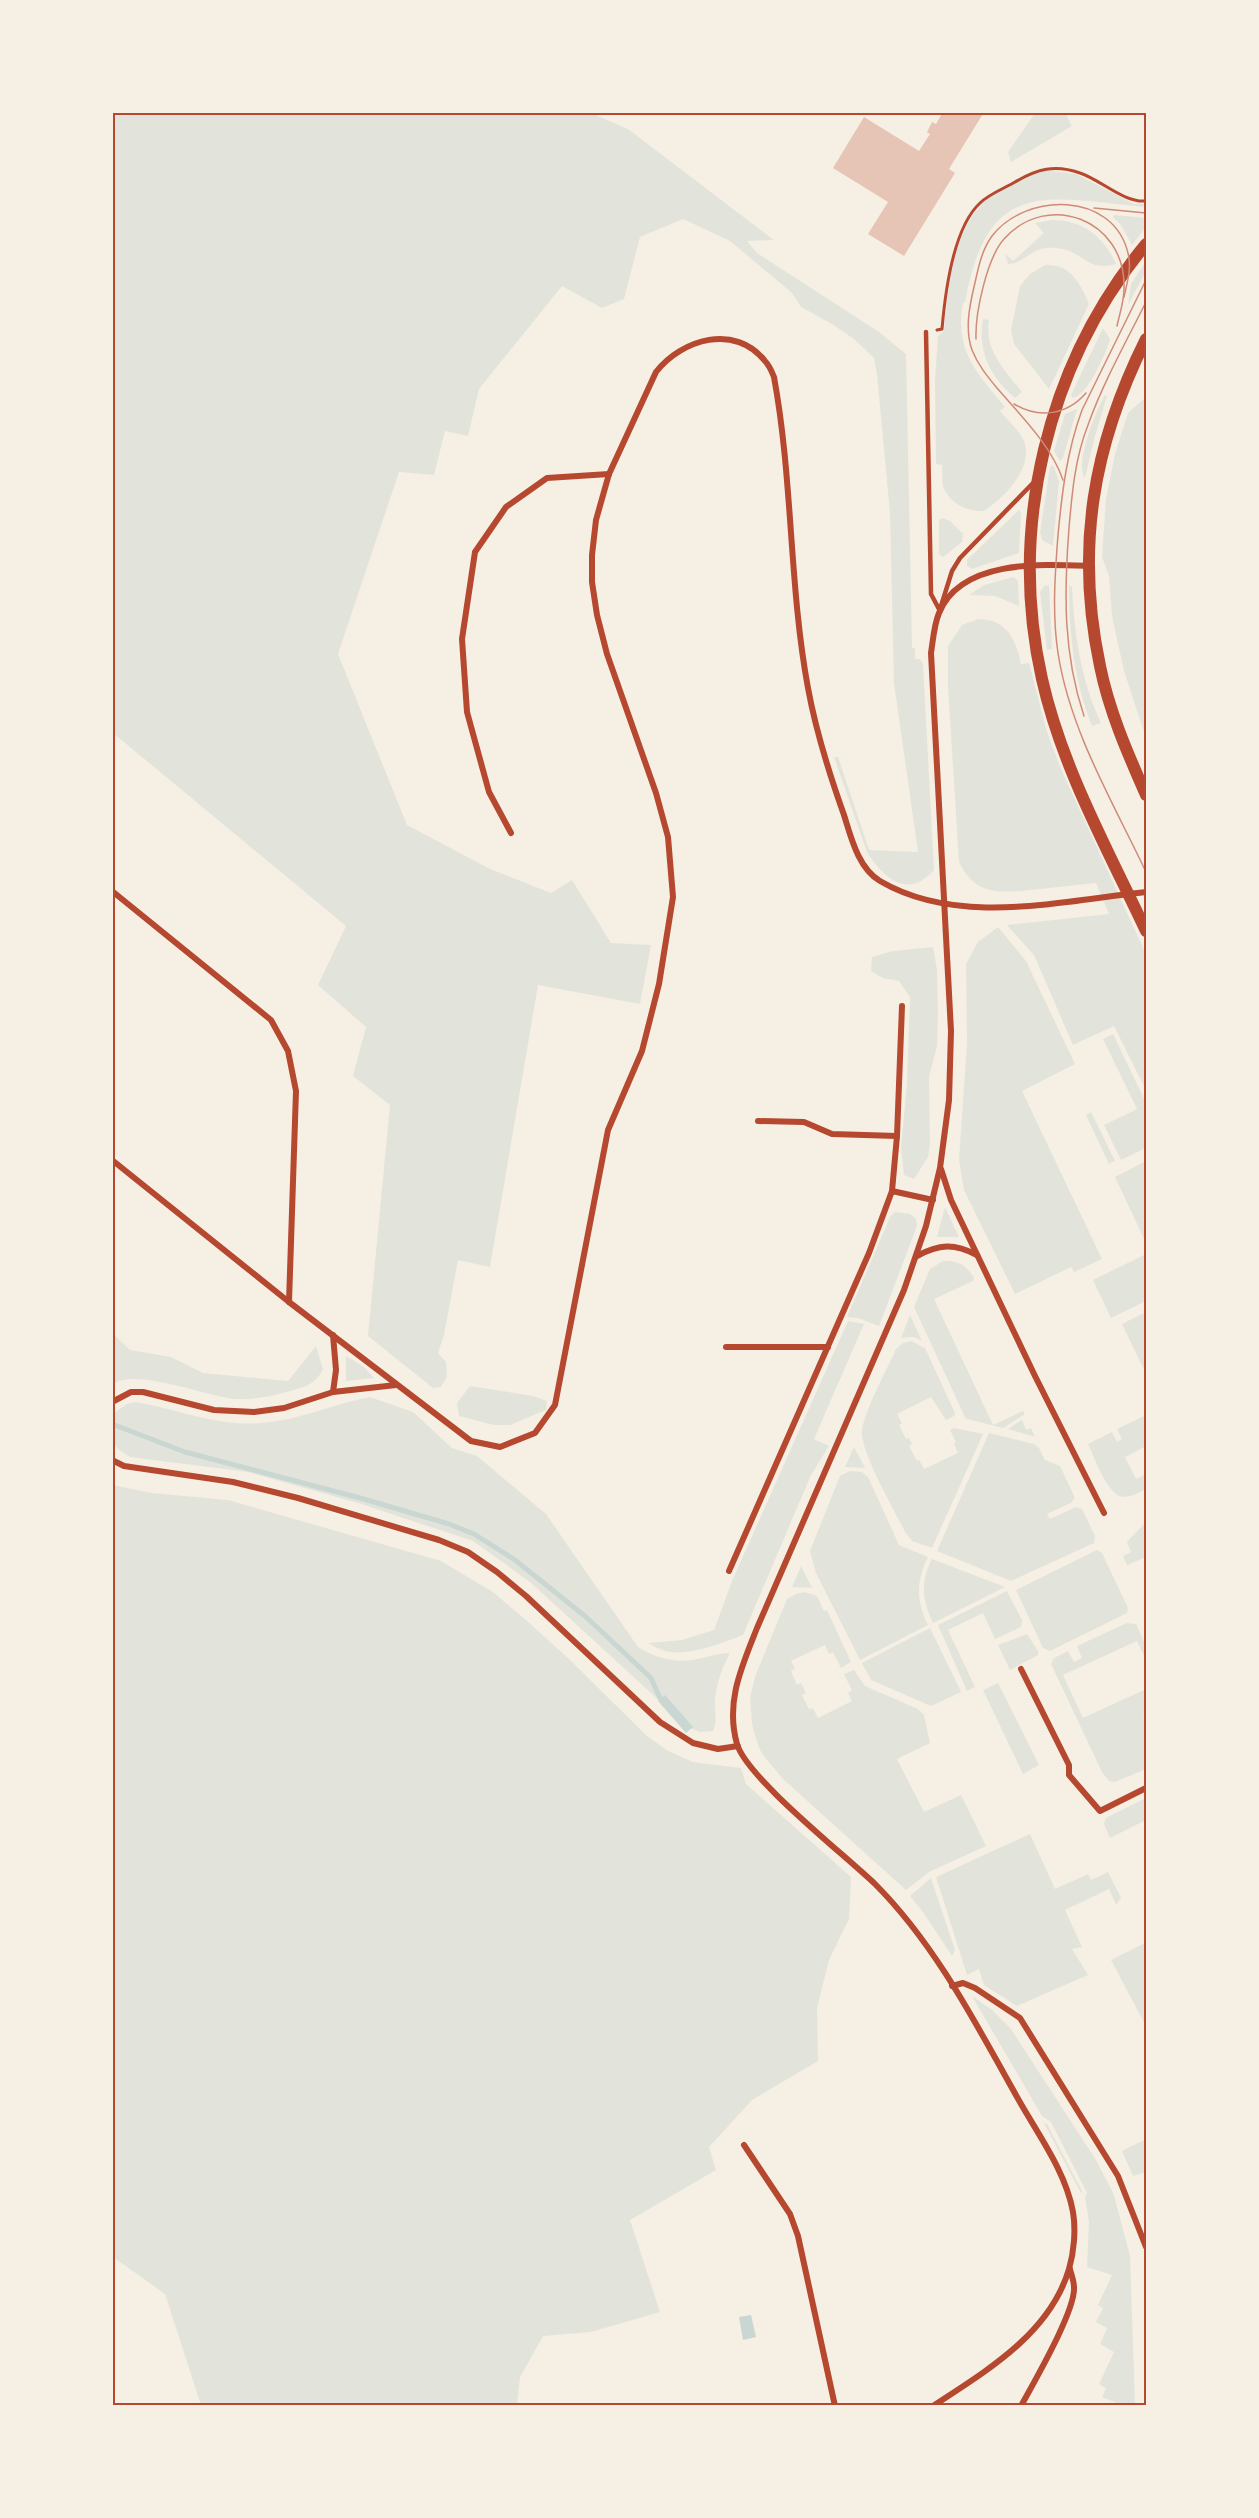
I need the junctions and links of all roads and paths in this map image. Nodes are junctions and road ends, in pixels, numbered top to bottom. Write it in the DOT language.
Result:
graph roads {
  1 [pos="1146,201"];
  2 [pos="1146,244"];
  3 [pos="926,332"];
  4 [pos="1146,339"];
  5 [pos="609,474"];
  6 [pos="1037,479"];
  7 [pos="1030,565"];
  8 [pos="1089,567"];
  9 [pos="940,611"];
  10 [pos="1146,795"];
  11 [pos="511,833"];
  12 [pos="112,891"];
  13 [pos="1146,892"];
  14 [pos="945,905"];
  15 [pos="1146,931"];
  16 [pos="902,1006"];
  17 [pos="758,1121"];
  18 [pos="897,1136"];
  19 [pos="112,1160"];
  20 [pos="940,1168"];
  21 [pos="892,1191"];
  22 [pos="933,1200"];
  23 [pos="978,1255"];
  24 [pos="916,1257"];
  25 [pos="289,1302"];
  26 [pos="333,1335"];
  27 [pos="726,1347"];
  28 [pos="828,1347"];
  29 [pos="397,1385"];
  30 [pos="333,1392"];
  31 [pos="112,1402"];
  32 [pos="112,1460"];
  33 [pos="1104,1512"];
  34 [pos="729,1571"];
  35 [pos="1021,1669"];
  36 [pos="738,1746"];
  37 [pos="1146,1788"];
  38 [pos="952,1986"];
  39 [pos="744,2145"];
  40 [pos="1146,2247"];
  41 [pos="1070,2268"];
  42 [pos="835,2406"];
  43 [pos="933,2406"];
  44 [pos="1021,2406"];
  1 -- 3 [label="path"];
  2 -- 6 [label="main road"];
  3 -- 9 [label="lane"];
  4 -- 8 [label="main road"];
  5 -- 11 [label="street"];
  5 -- 14 [label="street"];
  5 -- 29 [label="street"];
  6 -- 7 [label="main road"];
  6 -- 9 [label="lane"];
  7 -- 8 [label="street"];
  7 -- 9 [label="street"];
  7 -- 15 [label="main road"];
  8 -- 10 [label="main road"];
  9 -- 14 [label="street"];
  12 -- 25 [label="street"];
  13 -- 14 [label="street"];
  14 -- 20 [label="street"];
  16 -- 18 [label="street"];
  17 -- 18 [label="street"];
  18 -- 21 [label="street"];
  19 -- 25 [label="street"];
  20 -- 22 [label="street"];
  20 -- 23 [label="street"];
  21 -- 22 [label="street"];
  21 -- 28 [label="street"];
  22 -- 24 [label="street"];
  23 -- 24 [label="street"];
  23 -- 33 [label="street"];
  24 -- 36 [label="street"];
  25 -- 26 [label="street"];
  26 -- 29 [label="street"];
  26 -- 30 [label="street"];
  27 -- 28 [label="street"];
  28 -- 34 [label="street"];
  29 -- 30 [label="street"];
  30 -- 31 [label="street"];
  32 -- 36 [label="street"];
  35 -- 37 [label="street"];
  36 -- 38 [label="street"];
  38 -- 40 [label="street"];
  38 -- 41 [label="street"];
  39 -- 42 [label="street"];
  41 -- 43 [label="street"];
  41 -- 44 [label="street"];
}
